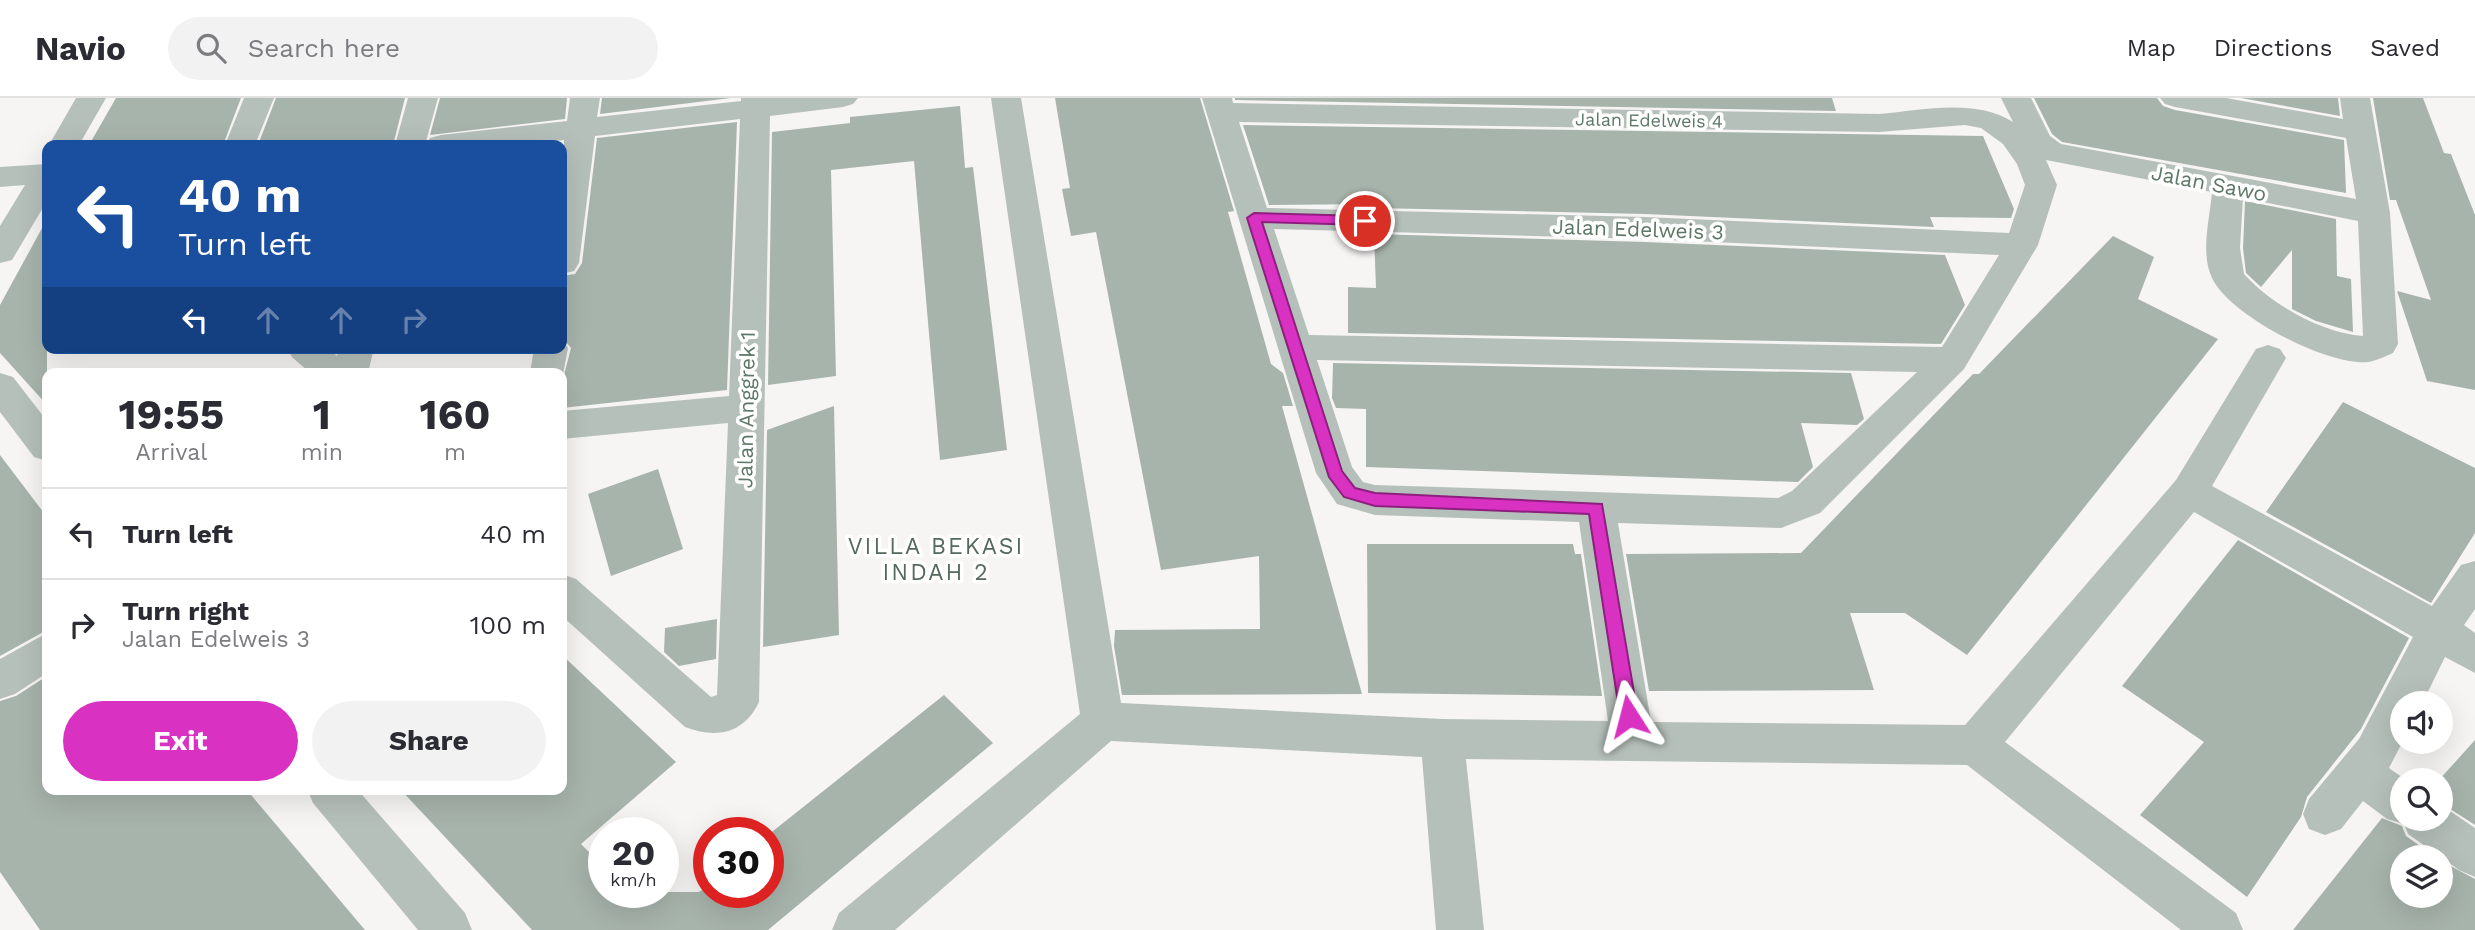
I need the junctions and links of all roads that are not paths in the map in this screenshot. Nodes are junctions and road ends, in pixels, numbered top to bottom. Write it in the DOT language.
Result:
graph roads {
  1 [pos="91,98"];
  2 [pos="259,98"];
  3 [pos="423,98"];
  4 [pos="584,98"];
  5 [pos="843,98"];
  6 [pos="1006,98"];
  7 [pos="2016,98"];
  8 [pos="2175,98"];
  9 [pos="2355,98"];
  10 [pos="755,104"];
  11 [pos="1219,105"];
  12 [pos="1873,111"];
  13 [pos="578,130"];
  14 [pos="2363,132"];
  15 [pos="67,140"];
  16 [pos="242,140"];
  17 [pos="411,140"];
  18 [pos="487,140"];
  19 [pos="42,175"];
  20 [pos="0,177"];
  21 [pos="42,183"];
  22 [pos="2228,187"];
  23 [pos="2374,213"];
  24 [pos="1254,218"];
  25 [pos="567,221"];
  26 [pos="2022,245"];
  27 [pos="0,252"];
  28 [pos="1294,347"];
  29 [pos="311,354"];
  30 [pos="2268,358"];
  31 [pos="1952,360"];
  32 [pos="328,368"];
  33 [pos="0,386"];
  34 [pos="746,408"];
  35 [pos="567,425"];
  36 [pos="42,441"];
  37 [pos="2189,491"];
  38 [pos="1596,508"];
  39 [pos="2475,577"];
  40 [pos="567,595"];
  41 [pos="2438,631"];
  42 [pos="42,654"];
  43 [pos="2475,655"];
  44 [pos="0,681"];
  45 [pos="1103,721"];
  46 [pos="1442,739"];
  47 [pos="1633,741"];
  48 [pos="1975,745"];
  49 [pos="2360,773"];
  50 [pos="334,795"];
  51 [pos="2390,795"];
  52 [pos="2325,814"];
  53 [pos="2441,831"];
  54 [pos="2475,855"];
  55 [pos="448,930"];
  56 [pos="856,930"];
  57 [pos="1461,930"];
  58 [pos="2219,930"];
  1 -- 15 [label="street"];
  2 -- 16 [label="street"];
  3 -- 17 [label="street"];
  4 -- 13 [label="street"];
  5 -- 10 [label="street"];
  6 -- 45 [label="street"];
  7 -- 22 [label="street, Jalan Sawo"];
  8 -- 14 [label="street"];
  9 -- 14 [label="street"];
  10 -- 13 [label="street"];
  10 -- 34 [label="street, Jalan Anggrek 1"];
  11 -- 12 [label="street, Jalan Edelweis 4"];
  11 -- 24 [label="street"];
  12 -- 26 [label="street, Jalan Edelweis 4"];
  13 -- 18 [label="street"];
  13 -- 25 [label="street"];
  14 -- 23 [label="street"];
  19 -- 20 [label="street"];
  21 -- 27 [label="street"];
  22 -- 23 [label="street, Jalan Sawo"];
  22 -- 23 [label="street"];
  24 -- 26 [label="street, Jalan Edelweis 3"];
  24 -- 28 [label="street"];
  26 -- 31 [label="street"];
  28 -- 31 [label="street"];
  28 -- 38 [label="street"];
  29 -- 32 [label="street"];
  30 -- 37 [label="street"];
  31 -- 38 [label="street"];
  33 -- 36 [label="street"];
  34 -- 35 [label="street"];
  34 -- 40 [label="street, Jalan Anggrek 1"];
  37 -- 41 [label="street"];
  37 -- 48 [label="street"];
  38 -- 47 [label="street"];
  39 -- 41 [label="street"];
  41 -- 43 [label="street"];
  41 -- 49 [label="street"];
  42 -- 44 [label="street"];
  45 -- 46 [label="street"];
  45 -- 56 [label="street"];
  46 -- 47 [label="street"];
  46 -- 57 [label="street"];
  47 -- 48 [label="street"];
  48 -- 58 [label="street"];
  49 -- 51 [label="street"];
  49 -- 52 [label="street"];
  50 -- 55 [label="street"];
  53 -- 54 [label="street"];
}
